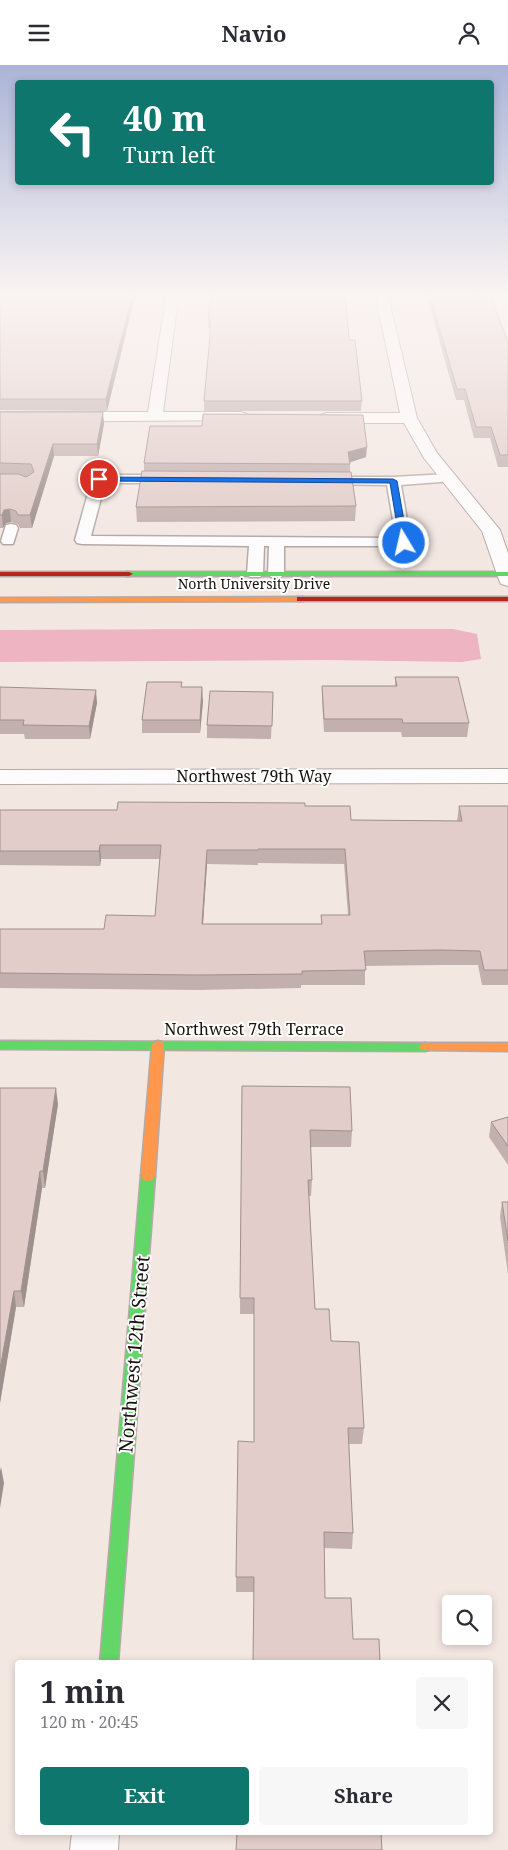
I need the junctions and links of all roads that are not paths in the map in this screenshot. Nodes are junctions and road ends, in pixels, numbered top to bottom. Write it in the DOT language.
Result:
graph roads {
  1 [pos="161,375"];
  2 [pos="400,375"];
  3 [pos="0,417"];
  4 [pos="155,417"];
  5 [pos="252,417"];
  6 [pos="311,417"];
  7 [pos="409,418"];
  8 [pos="448,478"];
  9 [pos="187,479"];
  10 [pos="305,480"];
  11 [pos="393,481"];
  12 [pos="257,542"];
  13 [pos="278,542"];
  14 [pos="0,574"];
  15 [pos="255,574"];
  16 [pos="276,574"];
  17 [pos="508,576"];
  18 [pos="508,599"];
  19 [pos="0,600"];
  20 [pos="508,776"];
  21 [pos="0,777"];
  22 [pos="0,1045"];
  23 [pos="158,1045"];
  24 [pos="508,1047"];
  25 [pos="109,1660"];
  26 [pos="96,1835"];
  27 [pos="94,1850"];
  1 -- 4 [label="street"];
  2 -- 7 [label="street"];
  3 -- 4 [label="street"];
  4 -- 5 [label="street"];
  6 -- 7 [label="street"];
  7 -- 8 [label="street"];
  8 -- 11 [label="lane"];
  8 -- 17 [label="street"];
  9 -- 12 [label="lane"];
  10 -- 11 [label="lane"];
  11 -- 13 [label="lane"];
  12 -- 13 [label="lane"];
  12 -- 15 [label="lane"];
  13 -- 16 [label="lane"];
  14 -- 15 [label="main road, North University Drive"];
  15 -- 16 [label="main road, North University Drive"];
  16 -- 17 [label="main road, North University Drive"];
  18 -- 19 [label="main road, North University Drive"];
  20 -- 21 [label="street, Northwest 79th Way"];
  22 -- 23 [label="main road, Northwest 79th Terrace"];
  23 -- 24 [label="main road, Northwest 79th Terrace"];
  23 -- 25 [label="main road, Northwest 12th Street"];
  26 -- 27 [label="street"];
}
